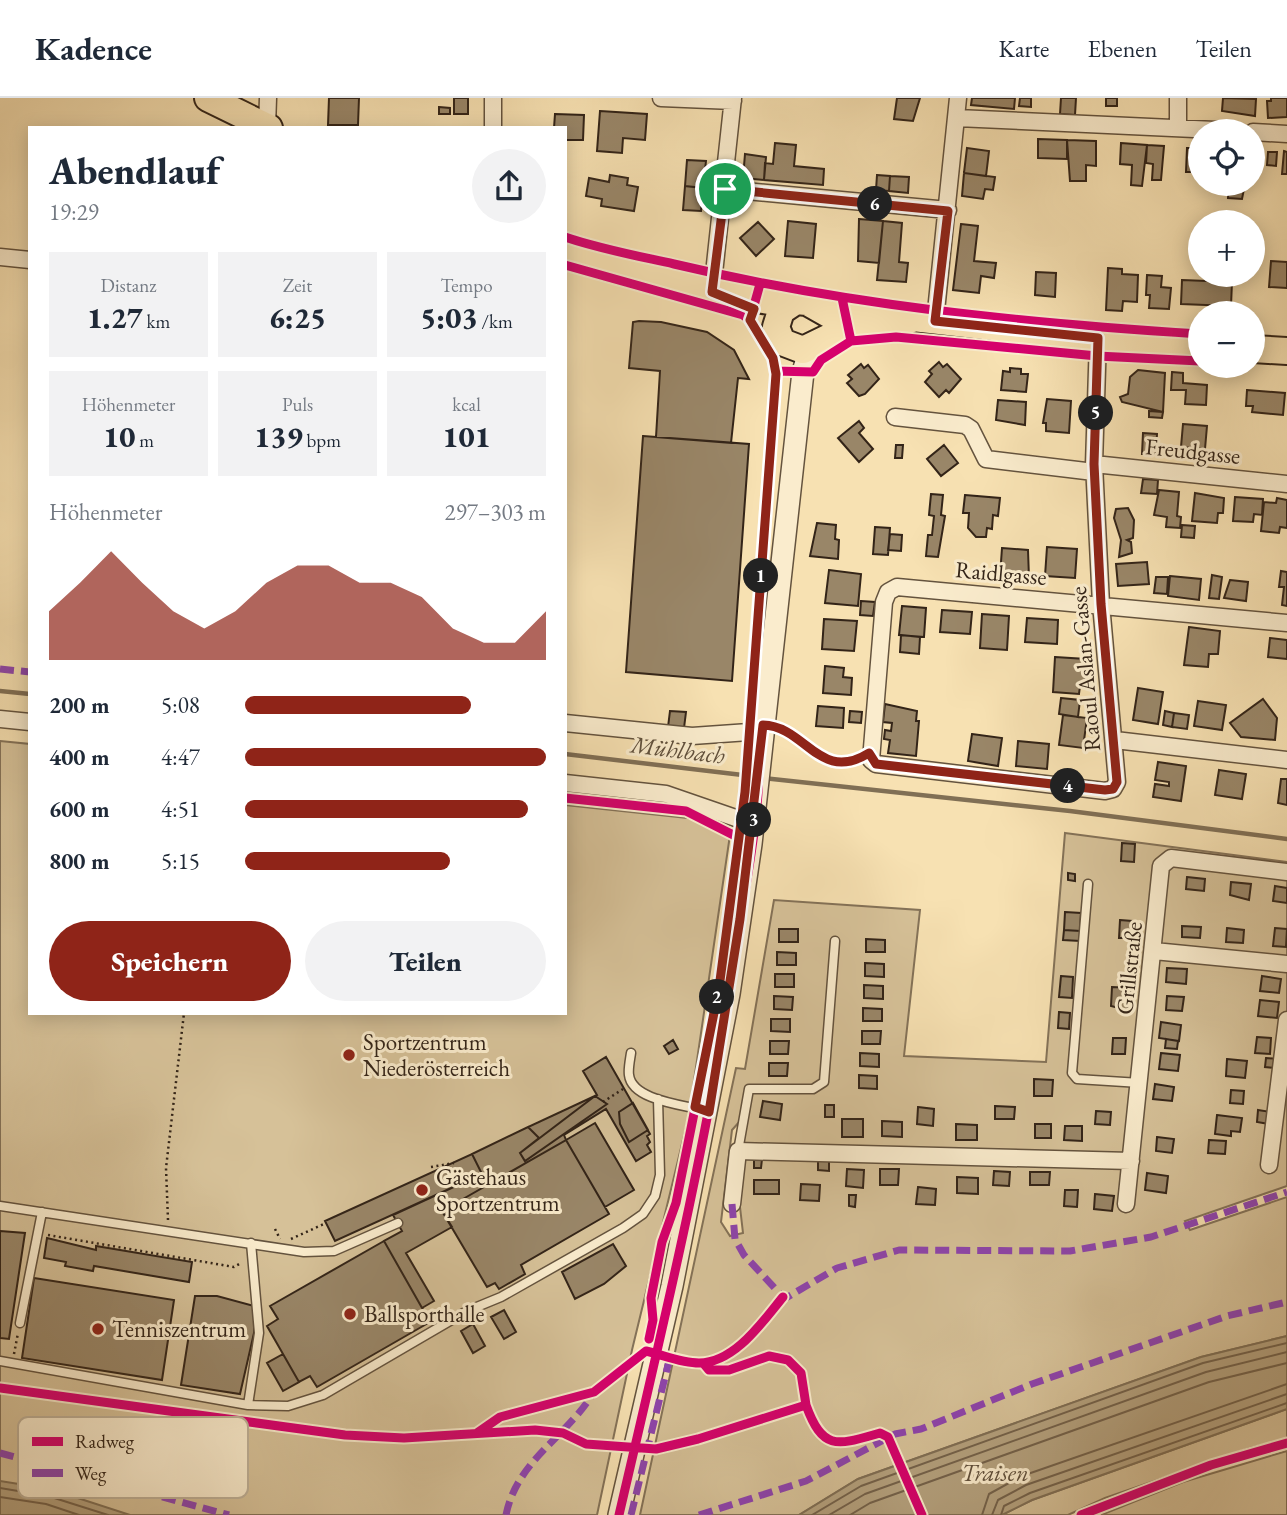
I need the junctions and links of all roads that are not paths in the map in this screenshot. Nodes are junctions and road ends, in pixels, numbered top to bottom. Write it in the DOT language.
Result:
graph roads {
  1 [pos="208,98"];
  2 [pos="268,98"];
  3 [pos="494,98"];
  4 [pos="661,98"];
  5 [pos="958,98"];
  6 [pos="1178,98"];
  7 [pos="733,100"];
  8 [pos="957,118"];
  9 [pos="266,126"];
  10 [pos="268,126"];
  11 [pos="493,126"];
  12 [pos="1178,128"];
  13 [pos="1188,129"];
  14 [pos="1265,133"];
  15 [pos="1287,134"];
  16 [pos="725,189"];
  17 [pos="948,211"];
  18 [pos="567,252"];
  19 [pos="0,257"];
  20 [pos="28,260"];
  21 [pos="712,292"];
  22 [pos="924,320"];
  23 [pos="796,334"];
  24 [pos="1098,338"];
  25 [pos="1188,345"];
  26 [pos="1265,350"];
  27 [pos="1287,351"];
  28 [pos="895,417"];
  29 [pos="1094,468"];
  30 [pos="1287,484"];
  31 [pos="1101,604"];
  32 [pos="1287,623"];
  33 [pos="0,719"];
  34 [pos="28,722"];
  35 [pos="567,723"];
  36 [pos="763,728"];
  37 [pos="1115,740"];
  38 [pos="873,759"];
  39 [pos="1287,760"];
  40 [pos="567,783"];
  41 [pos="753,824"];
  42 [pos="1287,872"];
  43 [pos="1088,884"];
  44 [pos="835,941"];
  45 [pos="1154,951"];
  46 [pos="1287,964"];
  47 [pos="1287,1020"];
  48 [pos="631,1053"];
  49 [pos="1140,1083"];
  50 [pos="658,1099"];
  51 [pos="709,1112"];
  52 [pos="738,1151"];
  53 [pos="1131,1161"];
  54 [pos="1269,1165"];
  55 [pos="732,1204"];
  56 [pos="1126,1205"];
  57 [pos="0,1206"];
  58 [pos="42,1212"];
  59 [pos="398,1223"];
  60 [pos="251,1243"];
  61 [pos="20,1323"];
  62 [pos="0,1361"];
  63 [pos="248,1405"];
  64 [pos="619,1515"];
  1 -- 9 [label="main road"];
  2 -- 10 [label="street"];
  3 -- 11 [label="street"];
  4 -- 7 [label="street"];
  5 -- 8 [label="street"];
  6 -- 12 [label="street"];
  7 -- 16 [label="street"];
  8 -- 12 [label="street"];
  8 -- 17 [label="street"];
  12 -- 13 [label="street"];
  14 -- 15 [label="street"];
  16 -- 17 [label="street"];
  16 -- 21 [label="street"];
  17 -- 22 [label="street"];
  18 -- 21 [label="main road"];
  19 -- 20 [label="street"];
  21 -- 23 [label="main road"];
  22 -- 23 [label="main road"];
  22 -- 23 [label="main road"];
  22 -- 24 [label="main road"];
  23 -- 36 [label="street"];
  24 -- 25 [label="main road"];
  24 -- 29 [label="street, Raoul Aslan-Gasse"];
  26 -- 27 [label="main road"];
  28 -- 29 [label="street"];
  29 -- 30 [label="street, Freudgasse"];
  29 -- 31 [label="street, Raoul Aslan-Gasse"];
  31 -- 32 [label="street, Raidlgasse"];
  31 -- 37 [label="street, Raoul Aslan-Gasse"];
  31 -- 38 [label="street, Raidlgasse"];
  33 -- 34 [label="street"];
  35 -- 36 [label="street"];
  36 -- 41 [label="street"];
  37 -- 38 [label="street, Raoul Aslan-Gasse"];
  37 -- 39 [label="street"];
  40 -- 41 [label="street"];
  41 -- 51 [label="street"];
  42 -- 45 [label="street, Grillstraße"];
  43 -- 49 [label="lane"];
  44 -- 52 [label="lane"];
  45 -- 46 [label="street"];
  45 -- 49 [label="street, Grillstraße"];
  47 -- 54 [label="street"];
  48 -- 50 [label="lane"];
  49 -- 53 [label="street, Grillstraße"];
  50 -- 51 [label="lane"];
  50 -- 63 [label="lane"];
  51 -- 64 [label="street"];
  52 -- 53 [label="street"];
  52 -- 55 [label="street"];
  53 -- 56 [label="street, Grillstraße"];
  57 -- 58 [label="lane"];
  58 -- 60 [label="lane"];
  58 -- 61 [label="lane"];
  59 -- 60 [label="lane"];
  60 -- 63 [label="lane"];
  62 -- 63 [label="lane"];
}
